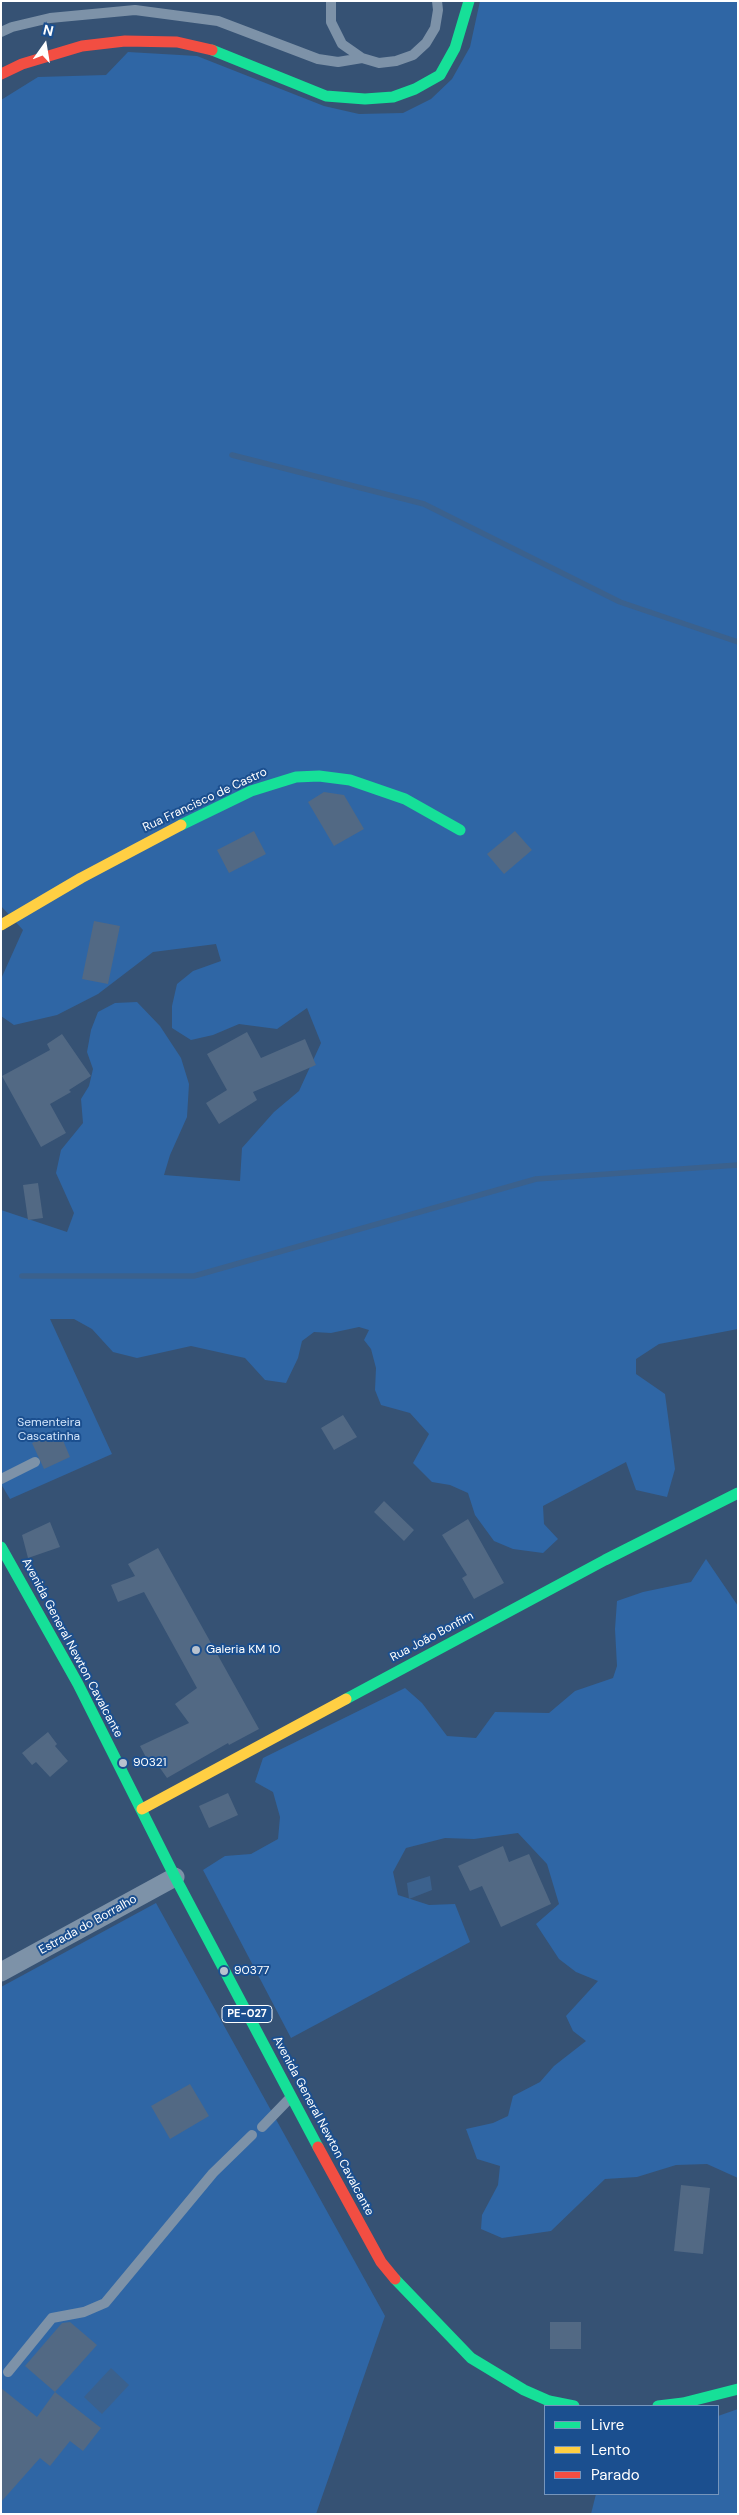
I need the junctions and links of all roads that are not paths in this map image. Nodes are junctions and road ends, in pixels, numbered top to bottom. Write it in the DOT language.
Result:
graph roads {
  1 [pos="331,1"];
  2 [pos="437,1"];
  3 [pos="469,1"];
  4 [pos="1,32"];
  5 [pos="362,58"];
  6 [pos="1,74"];
  7 [pos="460,830"];
  8 [pos="1,926"];
  9 [pos="35,1462"];
  10 [pos="1,1479"];
  11 [pos="738,1493"];
  12 [pos="1,1546"];
  13 [pos="142,1809"];
  14 [pos="175,1877"];
  15 [pos="1,1972"];
  16 [pos="291,2096"];
  17 [pos="262,2127"];
  18 [pos="252,2135"];
  19 [pos="8,2372"];
  20 [pos="738,2389"];
  21 [pos="569,2405"];
  22 [pos="666,2405"];
  1 -- 5 [label="lane"];
  2 -- 5 [label="lane"];
  3 -- 6 [label="street"];
  4 -- 5 [label="lane"];
  7 -- 8 [label="street, Rua Francisco de Castro"];
  9 -- 10 [label="lane"];
  11 -- 13 [label="street, Rua João Bonfim"];
  12 -- 13 [label="street, Avenida General Newton Cavalcante / PE-027"];
  13 -- 14 [label="street, Avenida General Newton Cavalcante / PE-027"];
  14 -- 15 [label="street, Estrada do Borralho"];
  14 -- 16 [label="street, Avenida General Newton Cavalcante / PE-027"];
  16 -- 17 [label="lane"];
  16 -- 21 [label="street, Avenida General Newton Cavalcante / PE-027"];
  18 -- 19 [label="lane"];
  20 -- 22 [label="street"];
}
